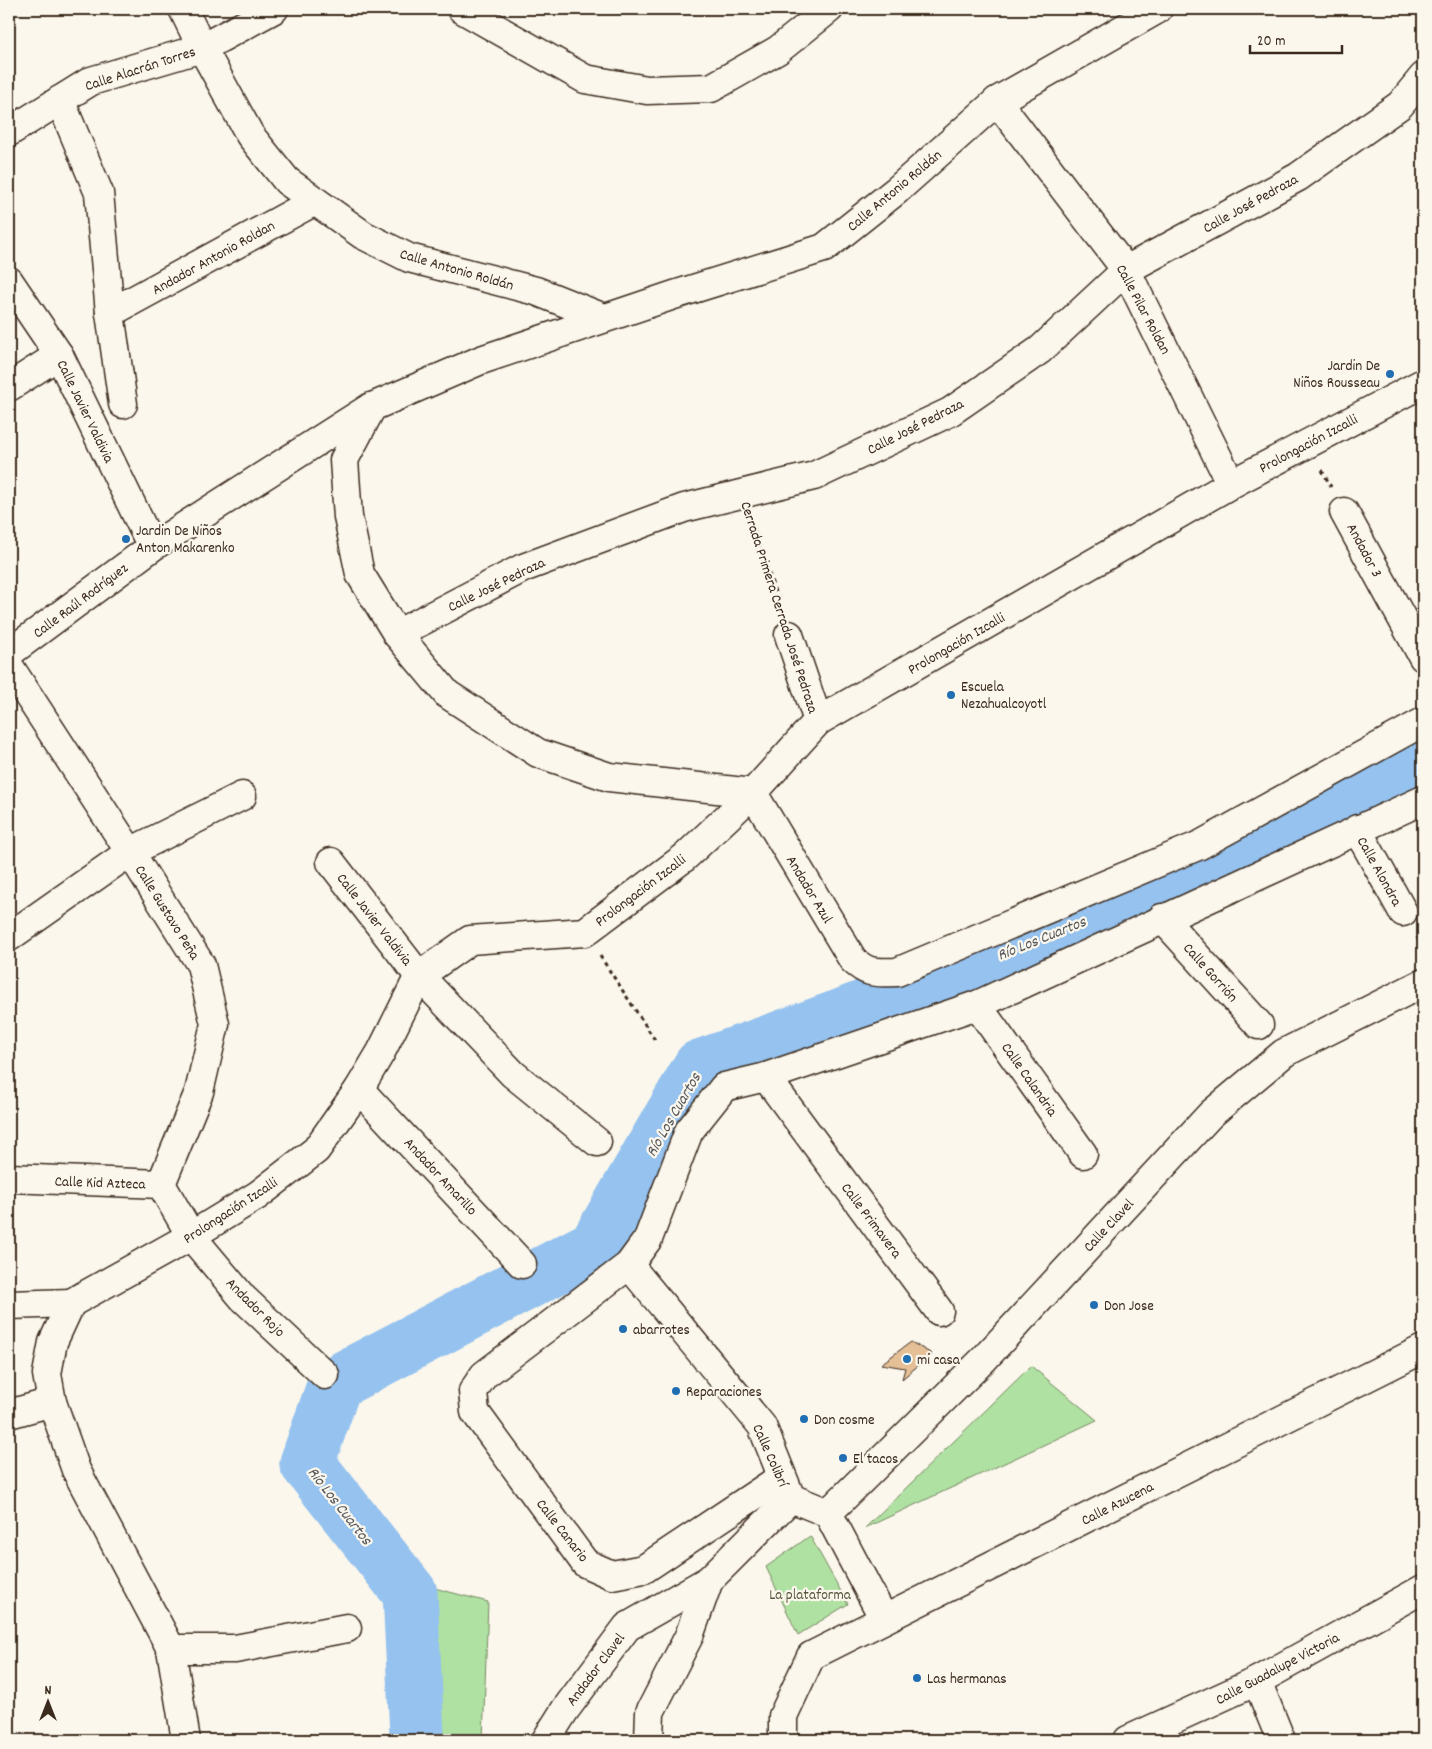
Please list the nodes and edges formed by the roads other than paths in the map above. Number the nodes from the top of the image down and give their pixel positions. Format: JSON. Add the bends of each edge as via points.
{"nodes":[{"id":1,"x":183,"y":9,"type":"edge"},
{"id":2,"x":274,"y":9,"type":"edge"},
{"id":3,"x":462,"y":9,"type":"edge"},
{"id":4,"x":829,"y":9,"type":"edge"},
{"id":5,"x":1158,"y":9,"type":"edge"},
{"id":6,"x":202,"y":48,"type":"junction"},
{"id":7,"x":1423,"y":77,"type":"edge"},
{"id":8,"x":60,"y":100,"type":"junction"},
{"id":9,"x":997,"y":101,"type":"junction"},
{"id":10,"x":9,"y":132,"type":"edge"},
{"id":11,"x":315,"y":201,"type":"junction"},
{"id":12,"x":1126,"y":270,"type":"junction"},
{"id":13,"x":9,"y":281,"type":"edge"},
{"id":14,"x":110,"y":312,"type":"junction"},
{"id":15,"x":604,"y":318,"type":"junction"},
{"id":16,"x":59,"y":356,"type":"junction"},
{"id":17,"x":1423,"y":383,"type":"edge"},
{"id":18,"x":9,"y":387,"type":"edge"},
{"id":19,"x":123,"y":404,"type":"dead end"},
{"id":20,"x":372,"y":407,"type":"junction"},
{"id":21,"x":1231,"y":484,"type":"junction"},
{"id":22,"x":1344,"y":512,"type":"road end"},
{"id":23,"x":152,"y":547,"type":"junction"},
{"id":24,"x":397,"y":634,"type":"junction"},
{"id":25,"x":789,"y":635,"type":"road end"},
{"id":26,"x":9,"y":653,"type":"edge"},
{"id":27,"x":1423,"y":657,"type":"edge"},
{"id":28,"x":9,"y":666,"type":"edge"},
{"id":29,"x":818,"y":721,"type":"junction"},
{"id":30,"x":1423,"y":722,"type":"edge"},
{"id":31,"x":753,"y":793,"type":"junction"},
{"id":32,"x":242,"y":796,"type":"dead end"},
{"id":33,"x":1423,"y":800,"type":"edge"},
{"id":34,"x":1357,"y":829,"type":"junction"},
{"id":35,"x":130,"y":852,"type":"junction"},
{"id":36,"x":331,"y":862,"type":"dead end"},
{"id":37,"x":1403,"y":912,"type":"dead end"},
{"id":38,"x":1162,"y":918,"type":"junction"},
{"id":39,"x":9,"y":937,"type":"edge"},
{"id":40,"x":419,"y":976,"type":"junction"},
{"id":41,"x":1423,"y":983,"type":"edge"},
{"id":42,"x":977,"y":1005,"type":"junction"},
{"id":43,"x":1260,"y":1025,"type":"dead end"},
{"id":44,"x":766,"y":1077,"type":"junction"},
{"id":45,"x":359,"y":1089,"type":"junction"},
{"id":46,"x":596,"y":1142,"type":"dead end"},
{"id":47,"x":1083,"y":1154,"type":"dead end"},
{"id":48,"x":9,"y":1178,"type":"edge"},
{"id":49,"x":161,"y":1184,"type":"junction"},
{"id":50,"x":191,"y":1236,"type":"junction"},
{"id":51,"x":522,"y":1264,"type":"dead end"},
{"id":52,"x":629,"y":1265,"type":"junction"},
{"id":53,"x":71,"y":1304,"type":"junction"},
{"id":54,"x":9,"y":1305,"type":"edge"},
{"id":55,"x":939,"y":1311,"type":"dead end"},
{"id":56,"x":1423,"y":1349,"type":"edge"},
{"id":57,"x":325,"y":1374,"type":"dead end"},
{"id":58,"x":52,"y":1402,"type":"junction"},
{"id":59,"x":9,"y":1414,"type":"edge"},
{"id":60,"x":786,"y":1488,"type":"junction"},
{"id":61,"x":828,"y":1513,"type":"junction"},
{"id":62,"x":709,"y":1580,"type":"junction"},
{"id":63,"x":1423,"y":1589,"type":"edge"},
{"id":64,"x":884,"y":1619,"type":"junction"},
{"id":65,"x":347,"y":1628,"type":"dead end"},
{"id":66,"x":171,"y":1649,"type":"junction"},
{"id":67,"x":1256,"y":1682,"type":"junction"},
{"id":68,"x":186,"y":1740,"type":"edge"},
{"id":69,"x":546,"y":1740,"type":"edge"},
{"id":70,"x":649,"y":1740,"type":"edge"},
{"id":71,"x":783,"y":1740,"type":"edge"},
{"id":72,"x":1128,"y":1740,"type":"edge"},
{"id":73,"x":1281,"y":1740,"type":"edge"}],
"edges":[{"from":1,"to":6,"type":"street","name":"Calle Antonio Roldán"},
{"from":2,"to":6,"type":"street","name":"Calle Alacrán Torres"},
{"from":3,"to":4,"type":"street","via":[[585,79],[647,90],[711,88],[778,50]]},
{"from":5,"to":9,"type":"street","name":"Calle Antonio Roldán"},
{"from":6,"to":8,"type":"street","name":"Calle Alacrán Torres","via":[[91,81]]},
{"from":6,"to":11,"type":"street","name":"Calle Antonio Roldán","via":[[250,135],[287,180]]},
{"from":7,"to":12,"type":"street","name":"Calle José Pedraza","via":[[1400,105],[1298,177]]},
{"from":8,"to":10,"type":"street","name":"Calle Alacrán Torres"},
{"from":8,"to":14,"type":"street","via":[[99,193]]},
{"from":9,"to":12,"type":"street","name":"Calle Pilar Roldan"},
{"from":9,"to":15,"type":"street","name":"Calle Antonio Roldán","via":[[897,190],[824,248]]},
{"from":11,"to":14,"type":"street","name":"Andador Antonio Roldan"},
{"from":11,"to":15,"type":"street","name":"Calle Antonio Roldán","via":[[363,235],[409,258],[536,291]]},
{"from":12,"to":21,"type":"street","name":"Calle Pilar Roldan"},
{"from":12,"to":24,"type":"street","name":"Calle José Pedraza","via":[[1040,350],[950,412],[814,476],[684,508],[523,568]]},
{"from":13,"to":16,"type":"street","name":"Calle Javier Valdivia"},
{"from":14,"to":19,"type":"street"},
{"from":15,"to":20,"type":"street","name":"Calle Antonio Roldán","via":[[480,360]]},
{"from":16,"to":18,"type":"street"},
{"from":16,"to":23,"type":"street","name":"Calle Javier Valdivia"},
{"from":17,"to":21,"type":"street","name":"Prolongación Izcalli"},
{"from":20,"to":23,"type":"street","name":"Calle Antonio Roldán"},
{"from":20,"to":24,"type":"street","via":[[344,460],[348,517],[360,574]]},
{"from":21,"to":29,"type":"street","name":"Prolongación Izcalli"},
{"from":22,"to":27,"type":"street","name":"Andador 3"},
{"from":23,"to":26,"type":"street","name":"Calle Raúl Rodríguez"},
{"from":24,"to":31,"type":"street","via":[[447,694],[538,754],[609,777]]},
{"from":25,"to":29,"type":"street","name":"Cerrada Primera Cerrada José Pedraza"},
{"from":28,"to":35,"type":"street","name":"Calle Gustavo Peña"},
{"from":29,"to":31,"type":"street","name":"Prolongación Izcalli"},
{"from":30,"to":31,"type":"street","name":"Andador Azul","via":[[1200,845],[897,972],[864,969],[853,960]]},
{"from":31,"to":40,"type":"street","name":"Prolongación Izcalli","via":[[685,857],[585,932],[470,940]]},
{"from":32,"to":35,"type":"street"},
{"from":33,"to":34,"type":"street"},
{"from":34,"to":37,"type":"street","name":"Calle Alondra"},
{"from":34,"to":38,"type":"street"},
{"from":35,"to":39,"type":"street"},
{"from":35,"to":49,"type":"street","name":"Calle Gustavo Peña","via":[[202,965],[215,1024],[199,1092]]},
{"from":36,"to":40,"type":"street","name":"Calle Javier Valdivia"},
{"from":38,"to":42,"type":"street"},
{"from":38,"to":43,"type":"street","name":"Calle Gorrión"},
{"from":40,"to":45,"type":"street","name":"Prolongación Izcalli"},
{"from":40,"to":46,"type":"street","name":"Calle Javier Valdivia","via":[[513,1074]]},
{"from":41,"to":61,"type":"street","name":"Calle Clavel","via":[[1284,1053],[1211,1114],[984,1359]]},
{"from":42,"to":44,"type":"street"},
{"from":42,"to":47,"type":"street","name":"Calle Calandria"},
{"from":44,"to":52,"type":"street","via":[[724,1087],[689,1130],[648,1240]]},
{"from":44,"to":55,"type":"street","name":"Calle Primavera"},
{"from":45,"to":50,"type":"street","name":"Prolongación Izcalli","via":[[316,1150],[258,1196]]},
{"from":45,"to":51,"type":"street","name":"Andador Amarillo"},
{"from":48,"to":49,"type":"street","name":"Calle Kid Azteca"},
{"from":49,"to":50,"type":"street","name":"Calle Kid Azteca"},
{"from":50,"to":53,"type":"street","name":"Prolongación Izcalli"},
{"from":50,"to":57,"type":"street","name":"Andador Rojo","via":[[243,1298]]},
{"from":52,"to":60,"type":"street","name":"Calle Colibrí","via":[[762,1426]]},
{"from":52,"to":60,"type":"street","name":"Calle Canario","via":[[484,1375],[473,1391],[475,1412],[585,1563],[612,1575],[644,1570]]},
{"from":53,"to":54,"type":"street"},
{"from":53,"to":58,"type":"street","via":[[53,1342],[47,1374]]},
{"from":56,"to":64,"type":"street","name":"Calle Azucena"},
{"from":58,"to":59,"type":"street"},
{"from":58,"to":66,"type":"street","via":[[76,1470]]},
{"from":60,"to":61,"type":"street","name":"Calle Colibrí"},
{"from":60,"to":62,"type":"street","name":"Andador Clavel"},
{"from":61,"to":64,"type":"street"},
{"from":62,"to":69,"type":"street","name":"Andador Clavel","via":[[627,1627]]},
{"from":62,"to":70,"type":"street","name":"Andador Clavel","via":[[689,1636],[650,1712]]},
{"from":63,"to":67,"type":"street","name":"Calle Guadalupe Victoria"},
{"from":64,"to":71,"type":"street","name":"Calle Azucena","via":[[810,1656],[783,1716]]},
{"from":65,"to":66,"type":"street","via":[[235,1649]]},
{"from":66,"to":68,"type":"street"},
{"from":67,"to":72,"type":"street","name":"Calle Guadalupe Victoria"},
{"from":67,"to":73,"type":"street"}]}
